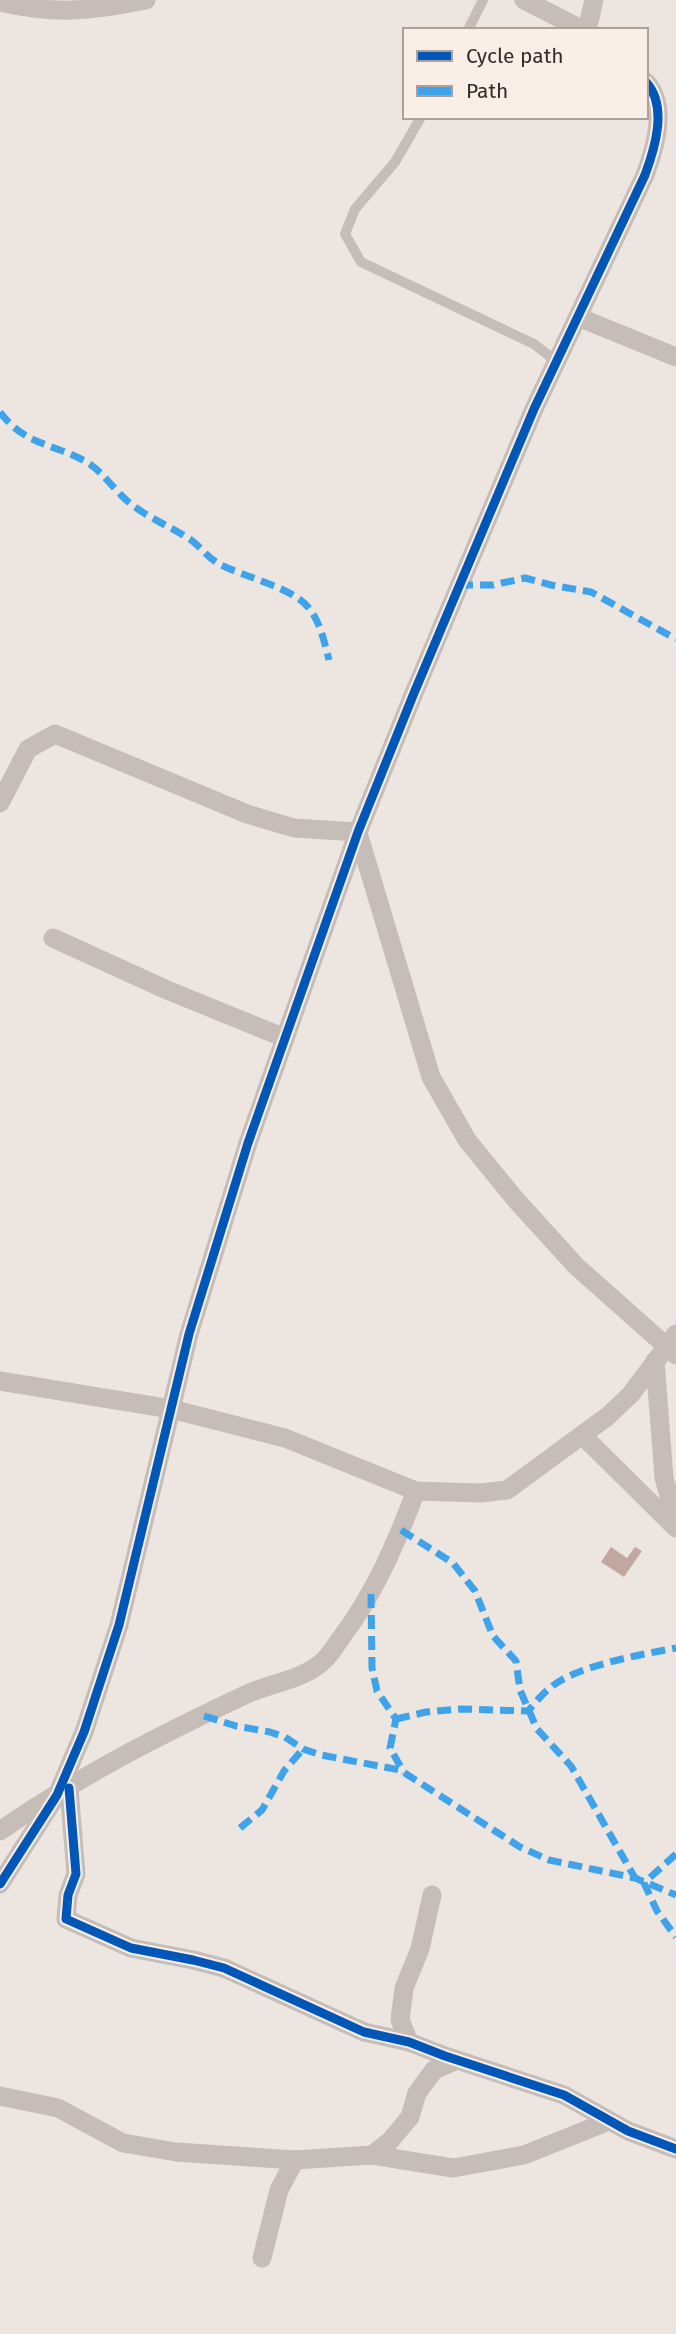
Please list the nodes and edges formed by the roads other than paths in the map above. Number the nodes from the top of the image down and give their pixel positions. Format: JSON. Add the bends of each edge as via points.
{"nodes":[{"id":1,"x":146,"y":0,"type":"edge"},
{"id":2,"x":483,"y":0,"type":"edge"},
{"id":3,"x":524,"y":0,"type":"edge"},
{"id":4,"x":594,"y":0,"type":"edge"},
{"id":5,"x":0,"y":2,"type":"edge"},
{"id":6,"x":469,"y":28,"type":"edge"},
{"id":7,"x":581,"y":28,"type":"edge"},
{"id":8,"x":586,"y":28,"type":"edge"},
{"id":9,"x":648,"y":84,"type":"edge"},
{"id":10,"x":420,"y":119,"type":"edge"},
{"id":11,"x":578,"y":317,"type":"junction"},
{"id":12,"x":676,"y":357,"type":"edge"},
{"id":13,"x":556,"y":362,"type":"junction"},
{"id":14,"x":0,"y":803,"type":"edge"},
{"id":15,"x":358,"y":832,"type":"junction"},
{"id":16,"x":53,"y":938,"type":"dead end"},
{"id":17,"x":285,"y":1038,"type":"junction"},
{"id":18,"x":669,"y":1349,"type":"edge"},
{"id":19,"x":0,"y":1381,"type":"edge"},
{"id":20,"x":171,"y":1409,"type":"junction"},
{"id":21,"x":583,"y":1436,"type":"junction"},
{"id":22,"x":416,"y":1491,"type":"junction"},
{"id":23,"x":676,"y":1520,"type":"edge"},
{"id":24,"x":676,"y":1528,"type":"edge"},
{"id":25,"x":63,"y":1792,"type":"junction"},
{"id":26,"x":0,"y":1831,"type":"edge"},
{"id":27,"x":0,"y":1884,"type":"edge"},
{"id":28,"x":432,"y":1895,"type":"dead end"},
{"id":29,"x":410,"y":2042,"type":"junction"},
{"id":30,"x":457,"y":2060,"type":"junction"},
{"id":31,"x":0,"y":2096,"type":"edge"},
{"id":32,"x":609,"y":2121,"type":"junction"},
{"id":33,"x":676,"y":2149,"type":"edge"},
{"id":34,"x":372,"y":2155,"type":"junction"},
{"id":35,"x":295,"y":2160,"type":"junction"},
{"id":36,"x":262,"y":2258,"type":"dead end"}],
"edges":[{"from":1,"to":5,"type":"street","via":[[96,10],[35,10]]},
{"from":2,"to":6,"type":"lane"},
{"from":3,"to":7,"type":"street"},
{"from":4,"to":8,"type":"street"},
{"from":9,"to":11,"type":"street","via":[[658,119],[652,155]]},
{"from":10,"to":13,"type":"lane","via":[[395,162],[355,209],[345,234],[360,262],[534,344]]},
{"from":11,"to":12,"type":"street"},
{"from":11,"to":13,"type":"street"},
{"from":13,"to":15,"type":"street"},
{"from":14,"to":15,"type":"street","via":[[28,749],[55,734],[247,814],[293,828]]},
{"from":15,"to":17,"type":"street"},
{"from":15,"to":18,"type":"street","via":[[431,1077],[449,1111],[516,1200],[576,1266]]},
{"from":16,"to":17,"type":"street"},
{"from":17,"to":20,"type":"street","via":[[188,1334]]},
{"from":18,"to":21,"type":"street","via":[[631,1394]]},
{"from":18,"to":23,"type":"street","via":[[664,1478]]},
{"from":19,"to":20,"type":"street"},
{"from":20,"to":22,"type":"street","via":[[285,1438]]},
{"from":20,"to":25,"type":"street","via":[[119,1625]]},
{"from":21,"to":22,"type":"street","via":[[508,1490]]},
{"from":21,"to":24,"type":"street"},
{"from":22,"to":25,"type":"street","via":[[371,1594],[322,1663],[158,1737]]},
{"from":25,"to":26,"type":"street"},
{"from":25,"to":27,"type":"street"},
{"from":25,"to":29,"type":"street","via":[[76,1874],[66,1919],[131,1948],[224,1968],[364,2032]]},
{"from":28,"to":29,"type":"street","via":[[420,1949],[404,1988],[400,2021]]},
{"from":29,"to":30,"type":"street"},
{"from":30,"to":32,"type":"street","via":[[564,2095]]},
{"from":30,"to":34,"type":"street","via":[[434,2070],[417,2093],[410,2117]]},
{"from":31,"to":35,"type":"street","via":[[58,2108],[122,2143],[176,2152]]},
{"from":32,"to":33,"type":"street"},
{"from":32,"to":34,"type":"street","via":[[524,2155],[453,2168]]},
{"from":34,"to":35,"type":"street"},
{"from":35,"to":36,"type":"street","via":[[279,2190]]}]}
